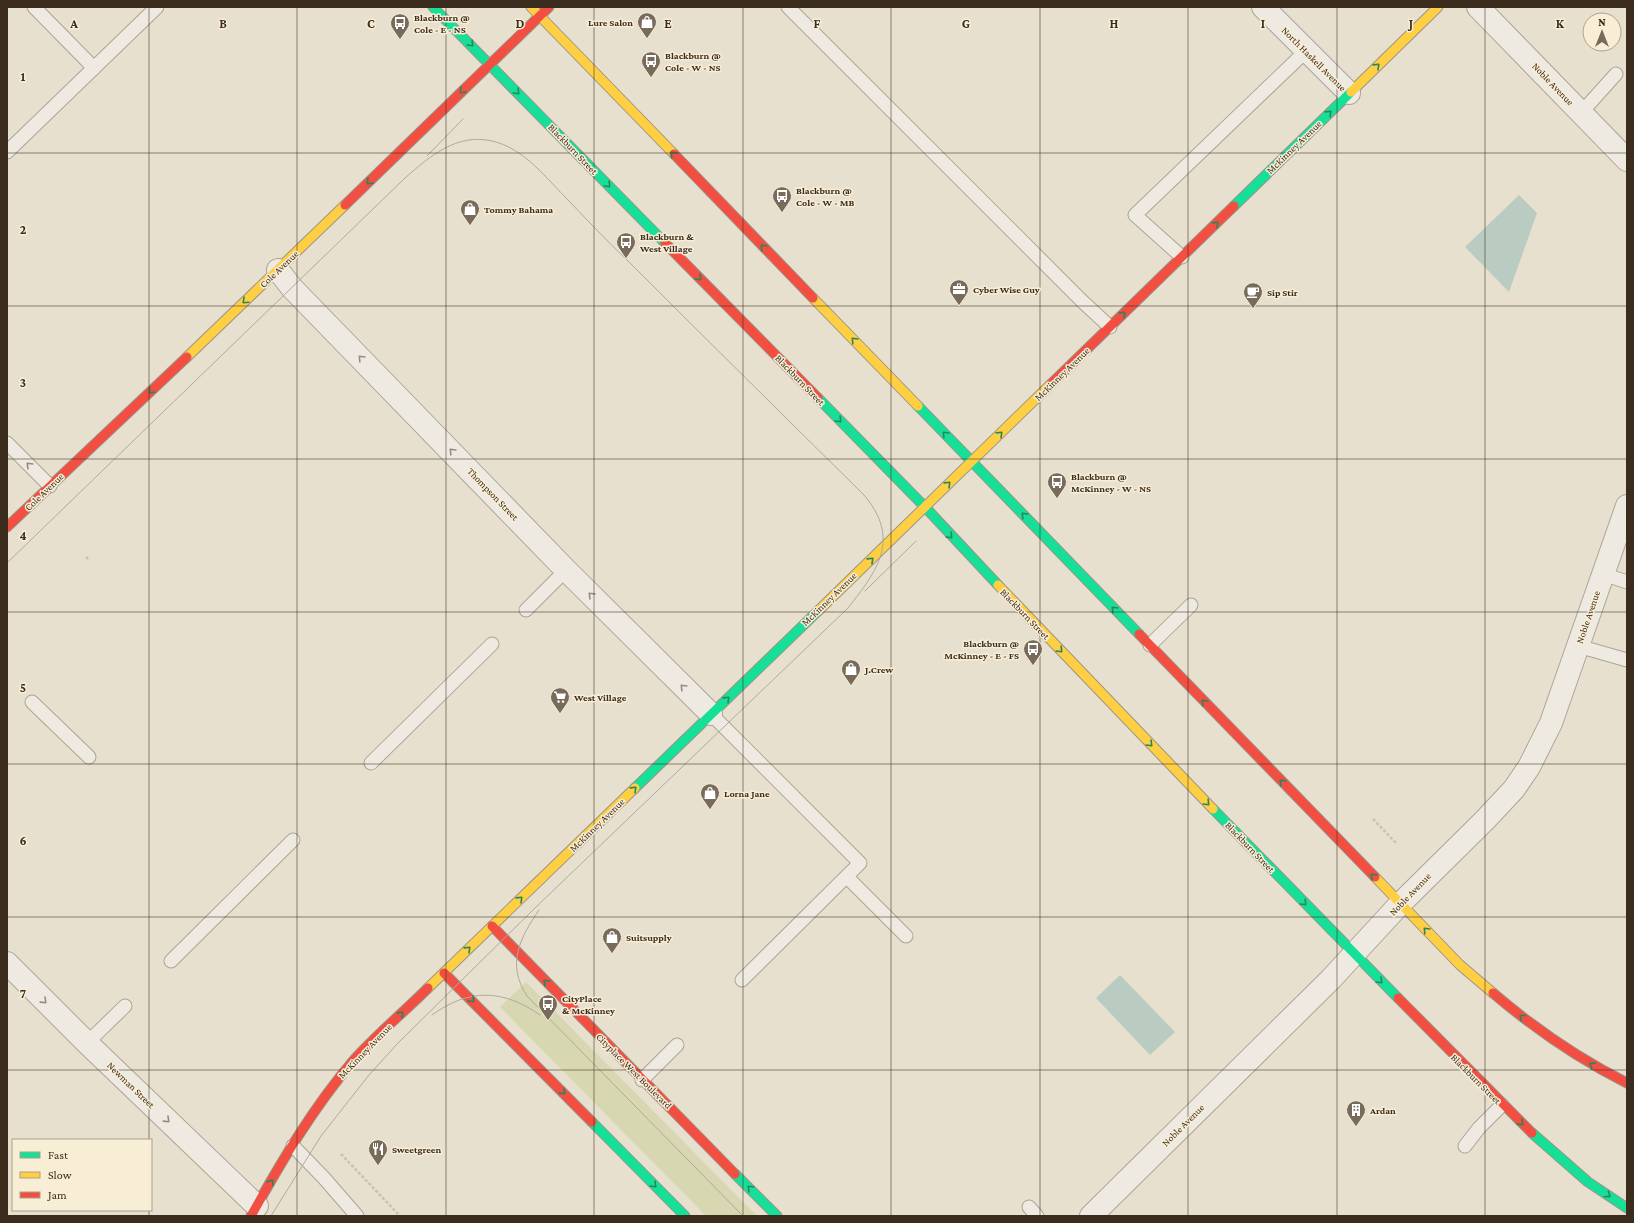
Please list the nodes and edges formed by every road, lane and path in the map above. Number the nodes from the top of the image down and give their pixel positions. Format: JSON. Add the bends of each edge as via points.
{"nodes":[{"id":1,"x":34,"y":7,"type":"edge"},
{"id":2,"x":156,"y":7,"type":"edge"},
{"id":3,"x":433,"y":7,"type":"edge"},
{"id":4,"x":530,"y":7,"type":"edge"},
{"id":5,"x":549,"y":7,"type":"edge"},
{"id":6,"x":788,"y":7,"type":"edge"},
{"id":7,"x":1263,"y":7,"type":"edge"},
{"id":8,"x":1438,"y":7,"type":"edge"},
{"id":9,"x":1478,"y":7,"type":"edge"},
{"id":10,"x":540,"y":16,"type":"junction"},
{"id":11,"x":1306,"y":51,"type":"junction"},
{"id":12,"x":490,"y":64,"type":"junction"},
{"id":13,"x":94,"y":68,"type":"junction"},
{"id":14,"x":1616,"y":74,"type":"dead end"},
{"id":15,"x":1349,"y":93,"type":"junction"},
{"id":16,"x":1581,"y":113,"type":"junction"},
{"id":17,"x":7,"y":152,"type":"edge"},
{"id":18,"x":1627,"y":160,"type":"edge"},
{"id":19,"x":1182,"y":257,"type":"junction"},
{"id":20,"x":278,"y":270,"type":"junction"},
{"id":21,"x":1110,"y":327,"type":"junction"},
{"id":22,"x":7,"y":443,"type":"edge"},
{"id":23,"x":972,"y":462,"type":"junction"},
{"id":24,"x":50,"y":486,"type":"junction"},
{"id":25,"x":1627,"y":506,"type":"edge"},
{"id":26,"x":924,"y":507,"type":"junction"},
{"id":27,"x":9,"y":522,"type":"edge"},
{"id":28,"x":86,"y":557,"type":"dead end"},
{"id":29,"x":89,"y":560,"type":"dead end"},
{"id":30,"x":566,"y":570,"type":"junction"},
{"id":31,"x":1603,"y":574,"type":"junction"},
{"id":32,"x":1627,"y":582,"type":"edge"},
{"id":33,"x":1191,"y":606,"type":"dead end"},
{"id":34,"x":526,"y":610,"type":"dead end"},
{"id":35,"x":492,"y":644,"type":"dead end"},
{"id":36,"x":1150,"y":645,"type":"junction"},
{"id":37,"x":1578,"y":646,"type":"junction"},
{"id":38,"x":1627,"y":660,"type":"edge"},
{"id":39,"x":32,"y":702,"type":"dead end"},
{"id":40,"x":711,"y":714,"type":"junction"},
{"id":41,"x":89,"y":757,"type":"dead end"},
{"id":42,"x":371,"y":763,"type":"dead end"},
{"id":43,"x":1373,"y":819,"type":"dead end"},
{"id":44,"x":293,"y":840,"type":"dead end"},
{"id":45,"x":1396,"y":844,"type":"dead end"},
{"id":46,"x":846,"y":877,"type":"junction"},
{"id":47,"x":1400,"y":904,"type":"junction"},
{"id":48,"x":492,"y":926,"type":"junction"},
{"id":49,"x":906,"y":936,"type":"dead end"},
{"id":50,"x":1353,"y":954,"type":"junction"},
{"id":51,"x":171,"y":961,"type":"dead end"},
{"id":52,"x":7,"y":963,"type":"edge"},
{"id":53,"x":444,"y":973,"type":"junction"},
{"id":54,"x":742,"y":980,"type":"dead end"},
{"id":55,"x":125,"y":1006,"type":"dead end"},
{"id":56,"x":87,"y":1043,"type":"junction"},
{"id":57,"x":677,"y":1046,"type":"dead end"},
{"id":58,"x":642,"y":1080,"type":"junction"},
{"id":59,"x":1627,"y":1083,"type":"edge"},
{"id":60,"x":1502,"y":1105,"type":"junction"},
{"id":61,"x":292,"y":1146,"type":"junction"},
{"id":62,"x":1465,"y":1146,"type":"dead end"},
{"id":63,"x":341,"y":1154,"type":"dead end"},
{"id":64,"x":1627,"y":1208,"type":"edge"},
{"id":65,"x":254,"y":1211,"type":"edge"},
{"id":66,"x":357,"y":1216,"type":"edge"},
{"id":67,"x":400,"y":1216,"type":"edge"},
{"id":68,"x":685,"y":1216,"type":"edge"},
{"id":69,"x":777,"y":1216,"type":"edge"},
{"id":70,"x":1091,"y":1216,"type":"edge"}],
"edges":[{"from":1,"to":13,"type":"lane"},
{"from":2,"to":13,"type":"lane"},
{"from":3,"to":12,"type":"street","name":"Blackburn Street","one_way":true},
{"from":4,"to":10,"type":"street"},
{"from":5,"to":10,"type":"street","name":"Cole Avenue"},
{"from":6,"to":21,"type":"lane"},
{"from":7,"to":11,"type":"street","name":"North Haskell Avenue"},
{"from":15,"to":8,"type":"street","name":"McKinney Avenue","one_way":true},
{"from":9,"to":16,"type":"street","name":"Noble Avenue"},
{"from":10,"to":12,"type":"street","name":"Cole Avenue"},
{"from":23,"to":10,"type":"street","one_way":true},
{"from":11,"to":15,"type":"street","name":"North Haskell Avenue"},
{"from":11,"to":19,"type":"lane","via":[[1135,215]]},
{"from":12,"to":20,"type":"street","name":"Cole Avenue","one_way":true},
{"from":12,"to":26,"type":"street","name":"Blackburn Street","one_way":true},
{"from":13,"to":17,"type":"lane"},
{"from":14,"to":16,"type":"lane"},
{"from":19,"to":15,"type":"street","name":"McKinney Avenue","one_way":true},
{"from":16,"to":18,"type":"street","name":"Noble Avenue"},
{"from":21,"to":19,"type":"street","name":"McKinney Avenue","one_way":true},
{"from":20,"to":24,"type":"street","name":"Cole Avenue","one_way":true},
{"from":30,"to":20,"type":"street","name":"Thompson Street","one_way":true,"via":[[292,288]]},
{"from":23,"to":21,"type":"street","name":"McKinney Avenue","one_way":true},
{"from":24,"to":22,"type":"lane","one_way":true},
{"from":26,"to":23,"type":"street","name":"McKinney Avenue","one_way":true},
{"from":36,"to":23,"type":"street","one_way":true},
{"from":24,"to":27,"type":"street","name":"Cole Avenue"},
{"from":25,"to":31,"type":"street","name":"Noble Avenue"},
{"from":40,"to":26,"type":"street","name":"McKinney Avenue","one_way":true},
{"from":26,"to":50,"type":"street","name":"Blackburn Street","one_way":true},
{"from":28,"to":29,"type":"path"},
{"from":30,"to":34,"type":"lane"},
{"from":40,"to":30,"type":"street","name":"Thompson Street","one_way":true},
{"from":31,"to":32,"type":"lane"},
{"from":31,"to":37,"type":"street","name":"Noble Avenue"},
{"from":33,"to":36,"type":"lane"},
{"from":35,"to":42,"type":"lane"},
{"from":47,"to":36,"type":"street","one_way":true},
{"from":37,"to":38,"type":"lane"},
{"from":37,"to":47,"type":"street","name":"Noble Avenue","via":[[1551,723],[1529,767],[1514,789]]},
{"from":39,"to":41,"type":"lane"},
{"from":40,"to":46,"type":"lane","via":[[860,863]]},
{"from":48,"to":40,"type":"street","name":"McKinney Avenue","one_way":true},
{"from":43,"to":45,"type":"path"},
{"from":44,"to":51,"type":"lane"},
{"from":46,"to":49,"type":"lane"},
{"from":46,"to":54,"type":"lane"},
{"from":47,"to":50,"type":"street","name":"Noble Avenue"},
{"from":59,"to":47,"type":"street","one_way":true,"via":[[1600,1070],[1554,1040],[1494,996]]},
{"from":53,"to":48,"type":"street","name":"McKinney Avenue","one_way":true},
{"from":58,"to":48,"type":"street","name":"Cityplace West Boulevard","one_way":true},
{"from":50,"to":60,"type":"street","name":"Blackburn Street","one_way":true},
{"from":50,"to":70,"type":"street","name":"Noble Avenue","via":[[1331,979]]},
{"from":52,"to":56,"type":"street","name":"Newman Street","one_way":true},
{"from":61,"to":53,"type":"street","name":"McKinney Avenue","one_way":true,"via":[[315,1110],[355,1059]]},
{"from":53,"to":68,"type":"street","one_way":true},
{"from":55,"to":56,"type":"lane"},
{"from":56,"to":65,"type":"street","name":"Newman Street","one_way":true},
{"from":57,"to":58,"type":"lane"},
{"from":69,"to":58,"type":"street","name":"Cityplace West Boulevard","one_way":true},
{"from":60,"to":62,"type":"lane","via":[[1478,1128]]},
{"from":60,"to":64,"type":"street","name":"Blackburn Street","one_way":true,"via":[[1547,1148],[1588,1182]]},
{"from":65,"to":61,"type":"street","name":"McKinney Avenue","one_way":true},
{"from":61,"to":66,"type":"lane"},
{"from":63,"to":67,"type":"path"}]}
